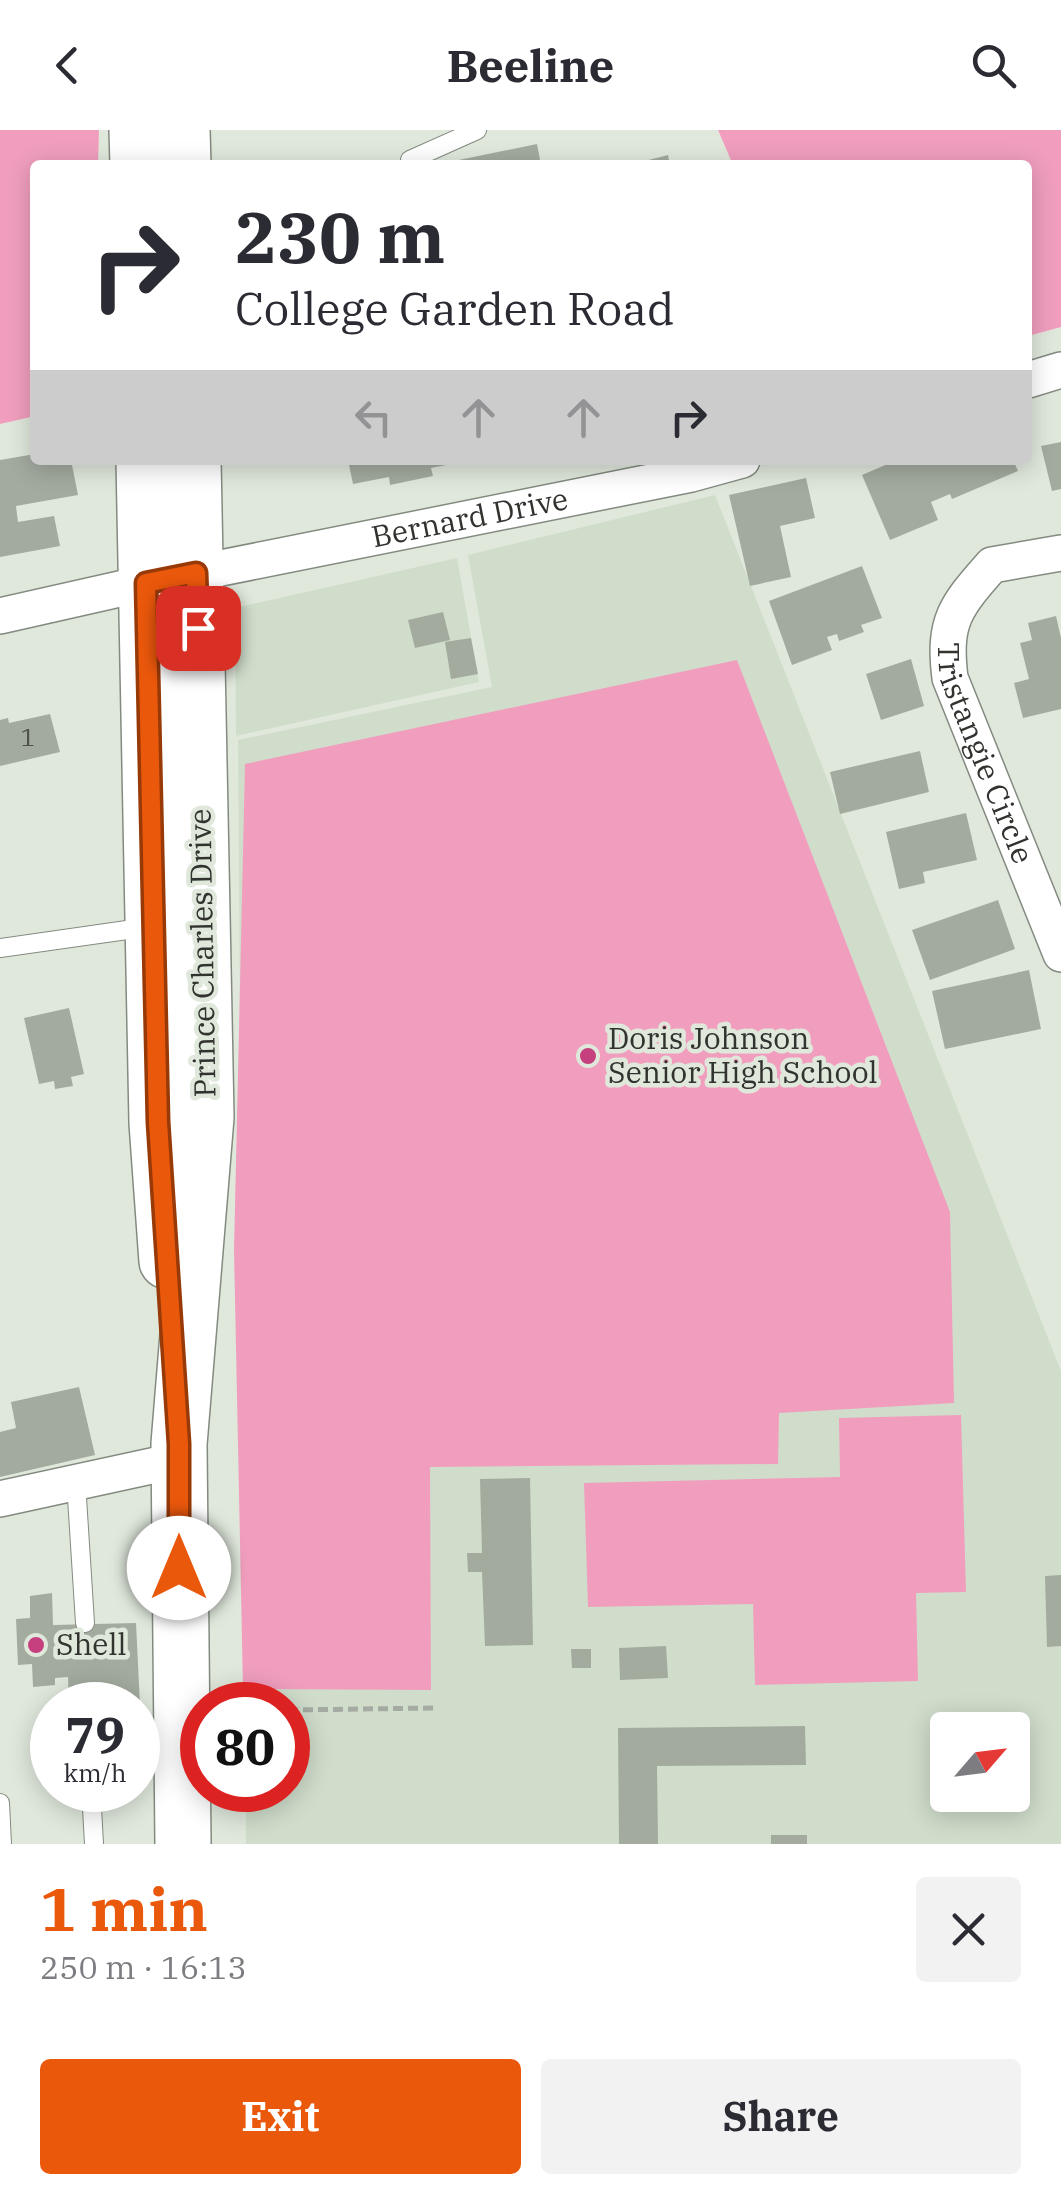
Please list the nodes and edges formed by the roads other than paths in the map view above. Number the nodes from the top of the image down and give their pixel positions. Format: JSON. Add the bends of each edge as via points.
{"nodes":[{"id":1,"x":137,"y":130,"type":"edge"},
{"id":2,"x":182,"y":130,"type":"edge"},
{"id":3,"x":477,"y":130,"type":"edge"},
{"id":4,"x":138,"y":160,"type":"edge"},
{"id":5,"x":183,"y":160,"type":"edge"},
{"id":6,"x":410,"y":160,"type":"dead end"},
{"id":7,"x":1061,"y":370,"type":"edge"},
{"id":8,"x":1032,"y":379,"type":"edge"},
{"id":9,"x":145,"y":465,"type":"edge"},
{"id":10,"x":191,"y":465,"type":"edge"},
{"id":11,"x":723,"y":465,"type":"edge"},
{"id":12,"x":1061,"y":553,"type":"edge"},
{"id":13,"x":171,"y":578,"type":"junction"},
{"id":14,"x":0,"y":616,"type":"edge"},
{"id":15,"x":178,"y":923,"type":"junction"},
{"id":16,"x":0,"y":948,"type":"edge"},
{"id":17,"x":1061,"y":954,"type":"edge"},
{"id":18,"x":179,"y":1452,"type":"junction"},
{"id":19,"x":76,"y":1482,"type":"junction"},
{"id":20,"x":0,"y":1499,"type":"edge"},
{"id":21,"x":84,"y":1623,"type":"dead end"},
{"id":22,"x":0,"y":1803,"type":"edge"},
{"id":23,"x":92,"y":1812,"type":"edge"},
{"id":24,"x":2,"y":1844,"type":"edge"},
{"id":25,"x":94,"y":1844,"type":"edge"},
{"id":26,"x":183,"y":1844,"type":"edge"}],
"edges":[{"from":1,"to":4,"type":"highway"},
{"from":2,"to":5,"type":"highway"},
{"from":3,"to":6,"type":"lane"},
{"from":7,"to":8,"type":"street"},
{"from":9,"to":13,"type":"highway","name":"Prince Charles Drive"},
{"from":10,"to":13,"type":"highway","name":"Prince Charles Drive"},
{"from":11,"to":13,"type":"street","name":"Bernard Drive"},
{"from":12,"to":17,"type":"street","name":"Tristangie Circle","via":[[992,565],[954,613],[946,643],[950,678]]},
{"from":13,"to":14,"type":"street","name":"Bernard Drive"},
{"from":13,"to":15,"type":"highway","name":"Prince Charles Drive"},
{"from":15,"to":16,"type":"lane"},
{"from":15,"to":18,"type":"highway","name":"Prince Charles Drive","via":[[158,1122]]},
{"from":18,"to":19,"type":"street"},
{"from":18,"to":26,"type":"highway","name":"Prince Charles Drive"},
{"from":19,"to":20,"type":"street"},
{"from":19,"to":21,"type":"lane"},
{"from":22,"to":24,"type":"lane"},
{"from":23,"to":25,"type":"lane"}]}
